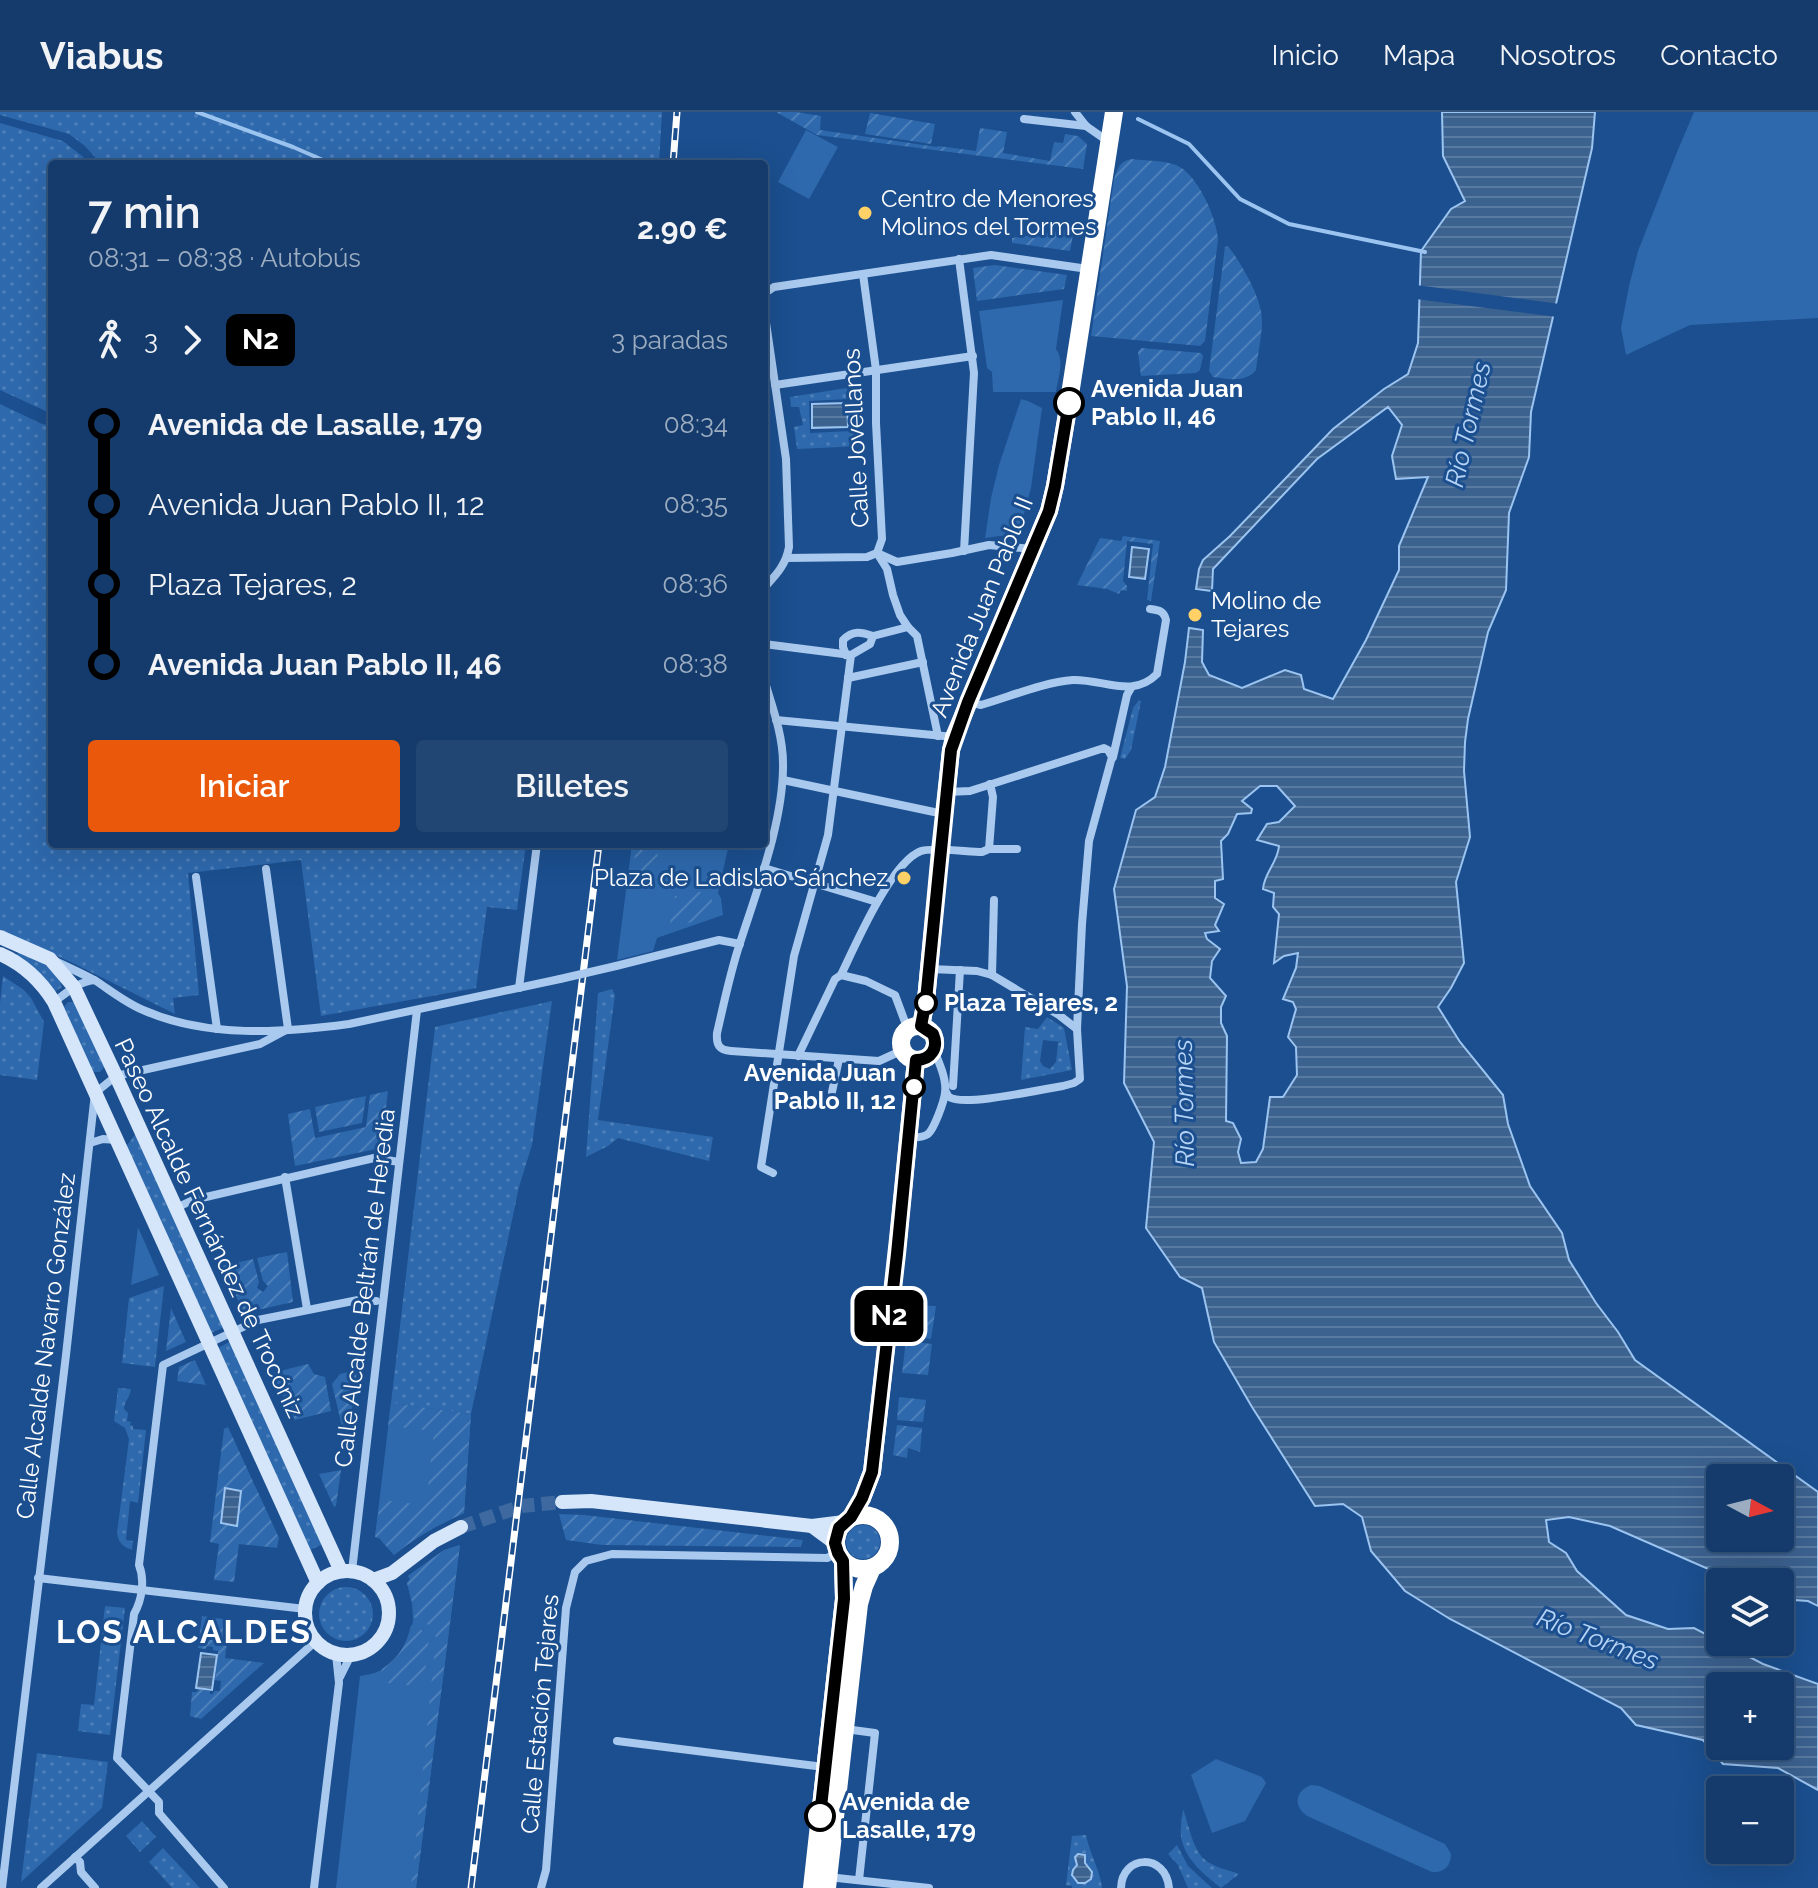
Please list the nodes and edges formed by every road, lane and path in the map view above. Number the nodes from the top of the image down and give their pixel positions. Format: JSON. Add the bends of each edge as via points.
{"nodes":[{"id":1,"x":1075,"y":112,"type":"edge"},
{"id":2,"x":1114,"y":112,"type":"edge"},
{"id":3,"x":1024,"y":119,"type":"dead end"},
{"id":4,"x":1086,"y":126,"type":"junction"},
{"id":5,"x":1109,"y":142,"type":"junction"},
{"id":6,"x":959,"y":259,"type":"junction"},
{"id":7,"x":1089,"y":269,"type":"junction"},
{"id":8,"x":863,"y":274,"type":"junction"},
{"id":9,"x":768,"y":292,"type":"edge"},
{"id":10,"x":768,"y":337,"type":"edge"},
{"id":11,"x":973,"y":356,"type":"junction"},
{"id":12,"x":876,"y":370,"type":"junction"},
{"id":13,"x":775,"y":385,"type":"junction"},
{"id":14,"x":1034,"y":549,"type":"junction"},
{"id":15,"x":964,"y":551,"type":"junction"},
{"id":16,"x":877,"y":553,"type":"junction"},
{"id":17,"x":787,"y":558,"type":"junction"},
{"id":18,"x":768,"y":584,"type":"edge"},
{"id":19,"x":1150,"y":609,"type":"dead end"},
{"id":20,"x":908,"y":627,"type":"junction"},
{"id":21,"x":873,"y":636,"type":"junction"},
{"id":22,"x":768,"y":645,"type":"edge"},
{"id":23,"x":848,"y":655,"type":"junction"},
{"id":24,"x":923,"y":662,"type":"junction"},
{"id":25,"x":848,"y":678,"type":"junction"},
{"id":26,"x":1131,"y":688,"type":"junction"},
{"id":27,"x":768,"y":693,"type":"edge"},
{"id":28,"x":968,"y":702,"type":"junction"},
{"id":29,"x":776,"y":720,"type":"junction"},
{"id":30,"x":841,"y":725,"type":"junction"},
{"id":31,"x":946,"y":737,"type":"junction"},
{"id":32,"x":1110,"y":754,"type":"junction"},
{"id":33,"x":783,"y":780,"type":"junction"},
{"id":34,"x":990,"y":784,"type":"junction"},
{"id":35,"x":833,"y":791,"type":"junction"},
{"id":36,"x":947,"y":792,"type":"junction"},
{"id":37,"x":934,"y":812,"type":"dead end"},
{"id":38,"x":536,"y":848,"type":"edge"},
{"id":39,"x":989,"y":849,"type":"junction"},
{"id":40,"x":1017,"y":849,"type":"dead end"},
{"id":41,"x":940,"y":851,"type":"junction"},
{"id":42,"x":764,"y":868,"type":"junction"},
{"id":43,"x":266,"y":869,"type":"dead end"},
{"id":44,"x":196,"y":877,"type":"dead end"},
{"id":45,"x":814,"y":883,"type":"junction"},
{"id":46,"x":994,"y":900,"type":"dead end"},
{"id":47,"x":877,"y":902,"type":"junction"},
{"id":48,"x":0,"y":937,"type":"edge"},
{"id":49,"x":740,"y":944,"type":"junction"},
{"id":50,"x":0,"y":954,"type":"edge"},
{"id":51,"x":50,"y":959,"type":"junction"},
{"id":52,"x":928,"y":969,"type":"junction"},
{"id":53,"x":960,"y":970,"type":"junction"},
{"id":54,"x":841,"y":975,"type":"junction"},
{"id":55,"x":992,"y":975,"type":"junction"},
{"id":56,"x":94,"y":980,"type":"junction"},
{"id":57,"x":74,"y":987,"type":"junction"},
{"id":58,"x":519,"y":988,"type":"junction"},
{"id":59,"x":54,"y":1002,"type":"junction"},
{"id":60,"x":417,"y":1010,"type":"junction"},
{"id":61,"x":910,"y":1022,"type":"junction"},
{"id":62,"x":217,"y":1029,"type":"junction"},
{"id":63,"x":288,"y":1029,"type":"junction"},
{"id":64,"x":1077,"y":1029,"type":"junction"},
{"id":65,"x":934,"y":1050,"type":"junction"},
{"id":66,"x":779,"y":1054,"type":"junction"},
{"id":67,"x":909,"y":1055,"type":"junction"},
{"id":68,"x":798,"y":1056,"type":"junction"},
{"id":69,"x":839,"y":1059,"type":"junction"},
{"id":70,"x":116,"y":1076,"type":"junction"},
{"id":71,"x":949,"y":1089,"type":"junction"},
{"id":72,"x":832,"y":1092,"type":"dead end"},
{"id":73,"x":95,"y":1093,"type":"junction"},
{"id":74,"x":909,"y":1137,"type":"junction"},
{"id":75,"x":116,"y":1140,"type":"junction"},
{"id":76,"x":90,"y":1143,"type":"junction"},
{"id":77,"x":399,"y":1162,"type":"junction"},
{"id":78,"x":773,"y":1173,"type":"dead end"},
{"id":79,"x":285,"y":1177,"type":"junction"},
{"id":80,"x":176,"y":1208,"type":"junction"},
{"id":81,"x":376,"y":1301,"type":"dead end"},
{"id":82,"x":307,"y":1309,"type":"junction"},
{"id":83,"x":232,"y":1331,"type":"junction"},
{"id":84,"x":209,"y":1343,"type":"junction"},
{"id":85,"x":872,"y":1472,"type":"junction"},
{"id":86,"x":562,"y":1502,"type":"tunnel mouth"},
{"id":87,"x":848,"y":1520,"type":"junction"},
{"id":88,"x":812,"y":1526,"type":"junction"},
{"id":89,"x":885,"y":1526,"type":"junction"},
{"id":90,"x":461,"y":1527,"type":"tunnel mouth"},
{"id":91,"x":839,"y":1552,"type":"junction"},
{"id":92,"x":872,"y":1568,"type":"junction"},
{"id":93,"x":347,"y":1571,"type":"junction"},
{"id":94,"x":38,"y":1578,"type":"junction"},
{"id":95,"x":318,"y":1583,"type":"junction"},
{"id":96,"x":378,"y":1585,"type":"junction"},
{"id":97,"x":141,"y":1590,"type":"junction"},
{"id":98,"x":305,"y":1609,"type":"junction"},
{"id":99,"x":316,"y":1641,"type":"junction"},
{"id":100,"x":343,"y":1654,"type":"junction"},
{"id":101,"x":340,"y":1678,"type":"junction"},
{"id":102,"x":845,"y":1729,"type":"junction"},
{"id":103,"x":617,"y":1741,"type":"dead end"},
{"id":104,"x":825,"y":1768,"type":"junction"},
{"id":105,"x":149,"y":1791,"type":"junction"},
{"id":106,"x":75,"y":1857,"type":"junction"},
{"id":107,"x":859,"y":1880,"type":"junction"},
{"id":108,"x":827,"y":1882,"type":"edge"},
{"id":109,"x":1121,"y":1886,"type":"edge"},
{"id":110,"x":2,"y":1888,"type":"edge"},
{"id":111,"x":41,"y":1888,"type":"edge"},
{"id":112,"x":95,"y":1888,"type":"edge"},
{"id":113,"x":224,"y":1888,"type":"edge"},
{"id":114,"x":314,"y":1888,"type":"edge"},
{"id":115,"x":541,"y":1888,"type":"edge"},
{"id":116,"x":812,"y":1888,"type":"edge"},
{"id":117,"x":929,"y":1888,"type":"edge"},
{"id":118,"x":1169,"y":1888,"type":"edge"}],
"edges":[{"from":1,"to":4,"type":"street"},
{"from":2,"to":5,"type":"highway","name":"Avenida Juan Pablo II"},
{"from":3,"to":4,"type":"street"},
{"from":4,"to":5,"type":"street"},
{"from":5,"to":7,"type":"highway","name":"Avenida Juan Pablo II"},
{"from":6,"to":7,"type":"street","via":[[1007,255]]},
{"from":6,"to":8,"type":"street"},
{"from":6,"to":11,"type":"street"},
{"from":7,"to":14,"type":"highway","name":"Avenida Juan Pablo II","via":[[1055,486]]},
{"from":8,"to":9,"type":"street","via":[[774,287]]},
{"from":8,"to":12,"type":"street","name":"Calle Jovellanos"},
{"from":10,"to":13,"type":"street"},
{"from":11,"to":12,"type":"street"},
{"from":11,"to":15,"type":"street"},
{"from":12,"to":13,"type":"street"},
{"from":12,"to":16,"type":"street","name":"Calle Jovellanos","via":[[882,539]]},
{"from":13,"to":17,"type":"street","via":[[786,459]]},
{"from":14,"to":15,"type":"street","via":[[989,545]]},
{"from":14,"to":28,"type":"highway","name":"Avenida Juan Pablo II"},
{"from":15,"to":16,"type":"street","via":[[897,562]]},
{"from":16,"to":17,"type":"street"},
{"from":16,"to":20,"type":"street","name":"Calle Jovellanos"},
{"from":17,"to":18,"type":"street"},
{"from":19,"to":26,"type":"street","via":[[1160,610],[1166,620],[1160,666],[1150,682]]},
{"from":20,"to":21,"type":"street"},
{"from":20,"to":24,"type":"street","name":"Calle Jovellanos","via":[[917,636]]},
{"from":21,"to":23,"type":"street","via":[[870,644]]},
{"from":21,"to":23,"type":"street","via":[[848,635],[843,640]]},
{"from":22,"to":23,"type":"street"},
{"from":23,"to":25,"type":"street"},
{"from":24,"to":25,"type":"street"},
{"from":24,"to":31,"type":"street","name":"Calle Jovellanos"},
{"from":25,"to":30,"type":"street"},
{"from":26,"to":28,"type":"street","via":[[1070,680],[981,705]]},
{"from":26,"to":32,"type":"street"},
{"from":27,"to":29,"type":"street"},
{"from":28,"to":31,"type":"highway","name":"Avenida Juan Pablo II"},
{"from":29,"to":30,"type":"street"},
{"from":29,"to":33,"type":"street"},
{"from":30,"to":31,"type":"street"},
{"from":30,"to":35,"type":"street"},
{"from":31,"to":36,"type":"highway","name":"Avenida Juan Pablo II","via":[[951,750]]},
{"from":32,"to":34,"type":"street","via":[[1104,748]]},
{"from":32,"to":64,"type":"street","via":[[1089,841]]},
{"from":33,"to":35,"type":"street"},
{"from":33,"to":42,"type":"street"},
{"from":34,"to":36,"type":"street"},
{"from":34,"to":39,"type":"street"},
{"from":35,"to":37,"type":"street"},
{"from":35,"to":45,"type":"street","via":[[828,835]]},
{"from":36,"to":41,"type":"highway","name":"Avenida Juan Pablo II"},
{"from":38,"to":58,"type":"street"},
{"from":39,"to":40,"type":"street"},
{"from":39,"to":41,"type":"street"},
{"from":41,"to":47,"type":"street","via":[[922,850],[908,859]]},
{"from":41,"to":52,"type":"highway","name":"Avenida Juan Pablo II"},
{"from":42,"to":45,"type":"street"},
{"from":42,"to":49,"type":"street"},
{"from":43,"to":63,"type":"street"},
{"from":44,"to":62,"type":"street"},
{"from":45,"to":47,"type":"street"},
{"from":45,"to":66,"type":"street","via":[[794,956]]},
{"from":46,"to":55,"type":"street"},
{"from":47,"to":54,"type":"street"},
{"from":48,"to":51,"type":"main road","name":"Paseo Alcalde Fernández de Trocóniz"},
{"from":49,"to":58,"type":"street","bridge":true,"via":[[719,940]]},
{"from":49,"to":66,"type":"street","via":[[716,1041],[731,1051]]},
{"from":50,"to":59,"type":"main road","name":"Paseo Alcalde Fernández de Trocóniz","via":[[35,978]]},
{"from":51,"to":56,"type":"street"},
{"from":51,"to":57,"type":"main road","name":"Paseo Alcalde Fernández de Trocóniz"},
{"from":52,"to":53,"type":"street"},
{"from":52,"to":61,"type":"highway","name":"Avenida Juan Pablo II","via":[[926,1000]]},
{"from":53,"to":55,"type":"street"},
{"from":53,"to":71,"type":"street"},
{"from":54,"to":61,"type":"street","via":[[891,991]]},
{"from":54,"to":68,"type":"street"},
{"from":55,"to":64,"type":"street"},
{"from":56,"to":57,"type":"street"},
{"from":56,"to":62,"type":"street","via":[[160,1017]]},
{"from":57,"to":59,"type":"street"},
{"from":57,"to":70,"type":"main road","name":"Paseo Alcalde Fernández de Trocóniz"},
{"from":58,"to":60,"type":"street"},
{"from":59,"to":73,"type":"main road","name":"Paseo Alcalde Fernández de Trocóniz"},
{"from":60,"to":63,"type":"street"},
{"from":60,"to":77,"type":"street","name":"Calle Alcalde Beltrán de Heredia"},
{"from":61,"to":65,"type":"highway","via":[[933,1034]]},
{"from":61,"to":67,"type":"highway","name":"Avenida Juan Pablo II","via":[[902,1039]]},
{"from":62,"to":63,"type":"street"},
{"from":63,"to":70,"type":"street","via":[[260,1044]]},
{"from":64,"to":71,"type":"street","via":[[1080,1079],[1074,1083],[975,1101],[950,1097]]},
{"from":65,"to":67,"type":"highway","via":[[927,1058]]},
{"from":65,"to":71,"type":"street"},
{"from":66,"to":68,"type":"street"},
{"from":66,"to":78,"type":"street","via":[[761,1167]]},
{"from":67,"to":69,"type":"street","via":[[879,1061]]},
{"from":67,"to":74,"type":"highway","name":"Avenida Juan Pablo II"},
{"from":68,"to":69,"type":"street"},
{"from":69,"to":72,"type":"street"},
{"from":70,"to":73,"type":"street"},
{"from":70,"to":80,"type":"main road","name":"Paseo Alcalde Fernández de Trocóniz"},
{"from":71,"to":74,"type":"street","via":[[929,1133]]},
{"from":73,"to":75,"type":"main road","name":"Paseo Alcalde Fernández de Trocóniz"},
{"from":73,"to":76,"type":"street","name":"Calle Alcalde Navarro González"},
{"from":74,"to":85,"type":"highway","name":"Avenida Juan Pablo II"},
{"from":75,"to":76,"type":"street","name":"Calle Alcalde Navarro González"},
{"from":75,"to":84,"type":"main road","name":"Paseo Alcalde Fernández de Trocóniz"},
{"from":76,"to":94,"type":"street","name":"Calle Alcalde Navarro González"},
{"from":77,"to":79,"type":"street","via":[[374,1158]]},
{"from":77,"to":93,"type":"street","name":"Calle Alcalde Beltrán de Heredia"},
{"from":79,"to":80,"type":"street"},
{"from":79,"to":82,"type":"street"},
{"from":80,"to":83,"type":"main road","name":"Paseo Alcalde Fernández de Trocóniz"},
{"from":81,"to":82,"type":"street"},
{"from":82,"to":83,"type":"street"},
{"from":83,"to":84,"type":"street"},
{"from":83,"to":93,"type":"main road","name":"Paseo Alcalde Fernández de Trocóniz"},
{"from":84,"to":95,"type":"main road","name":"Paseo Alcalde Fernández de Trocóniz"},
{"from":84,"to":97,"type":"street","via":[[163,1365],[139,1565]]},
{"from":85,"to":87,"type":"highway"},
{"from":85,"to":89,"type":"highway"},
{"from":86,"to":88,"type":"main road"},
{"from":87,"to":88,"type":"main road"},
{"from":87,"to":89,"type":"highway","via":[[866,1515]]},
{"from":87,"to":91,"type":"highway","via":[[839,1528]]},
{"from":88,"to":91,"type":"main road"},
{"from":89,"to":92,"type":"highway","via":[[888,1553]]},
{"from":90,"to":96,"type":"main road"},
{"from":91,"to":92,"type":"highway","via":[[857,1569]]},
{"from":91,"to":104,"type":"highway","via":[[844,1599]]},
{"from":91,"to":115,"type":"street","name":"Calle Estación Tejares","via":[[827,1558],[612,1554],[586,1561],[575,1572],[566,1608]]},
{"from":92,"to":102,"type":"highway","via":[[859,1604]]},
{"from":93,"to":95,"type":"main road"},
{"from":93,"to":96,"type":"main road"},
{"from":94,"to":97,"type":"street"},
{"from":94,"to":110,"type":"street","name":"Calle Alcalde Navarro González"},
{"from":95,"to":98,"type":"main road"},
{"from":96,"to":100,"type":"main road","via":[[389,1614],[382,1637],[363,1652]]},
{"from":97,"to":98,"type":"street"},
{"from":97,"to":105,"type":"street","via":[[117,1758]]},
{"from":98,"to":99,"type":"main road"},
{"from":99,"to":100,"type":"main road"},
{"from":99,"to":105,"type":"street"},
{"from":100,"to":101,"type":"street"},
{"from":100,"to":101,"type":"street"},
{"from":101,"to":114,"type":"street"},
{"from":102,"to":107,"type":"street","via":[[875,1733]]},
{"from":102,"to":108,"type":"highway"},
{"from":103,"to":104,"type":"street"},
{"from":104,"to":116,"type":"highway"},
{"from":105,"to":106,"type":"street"},
{"from":105,"to":113,"type":"street","via":[[159,1802],[159,1813]]},
{"from":106,"to":111,"type":"street"},
{"from":106,"to":112,"type":"street"},
{"from":107,"to":108,"type":"street"},
{"from":107,"to":117,"type":"street"},
{"from":109,"to":118,"type":"street","via":[[1130,1867],[1145,1862],[1160,1867]]}]}
